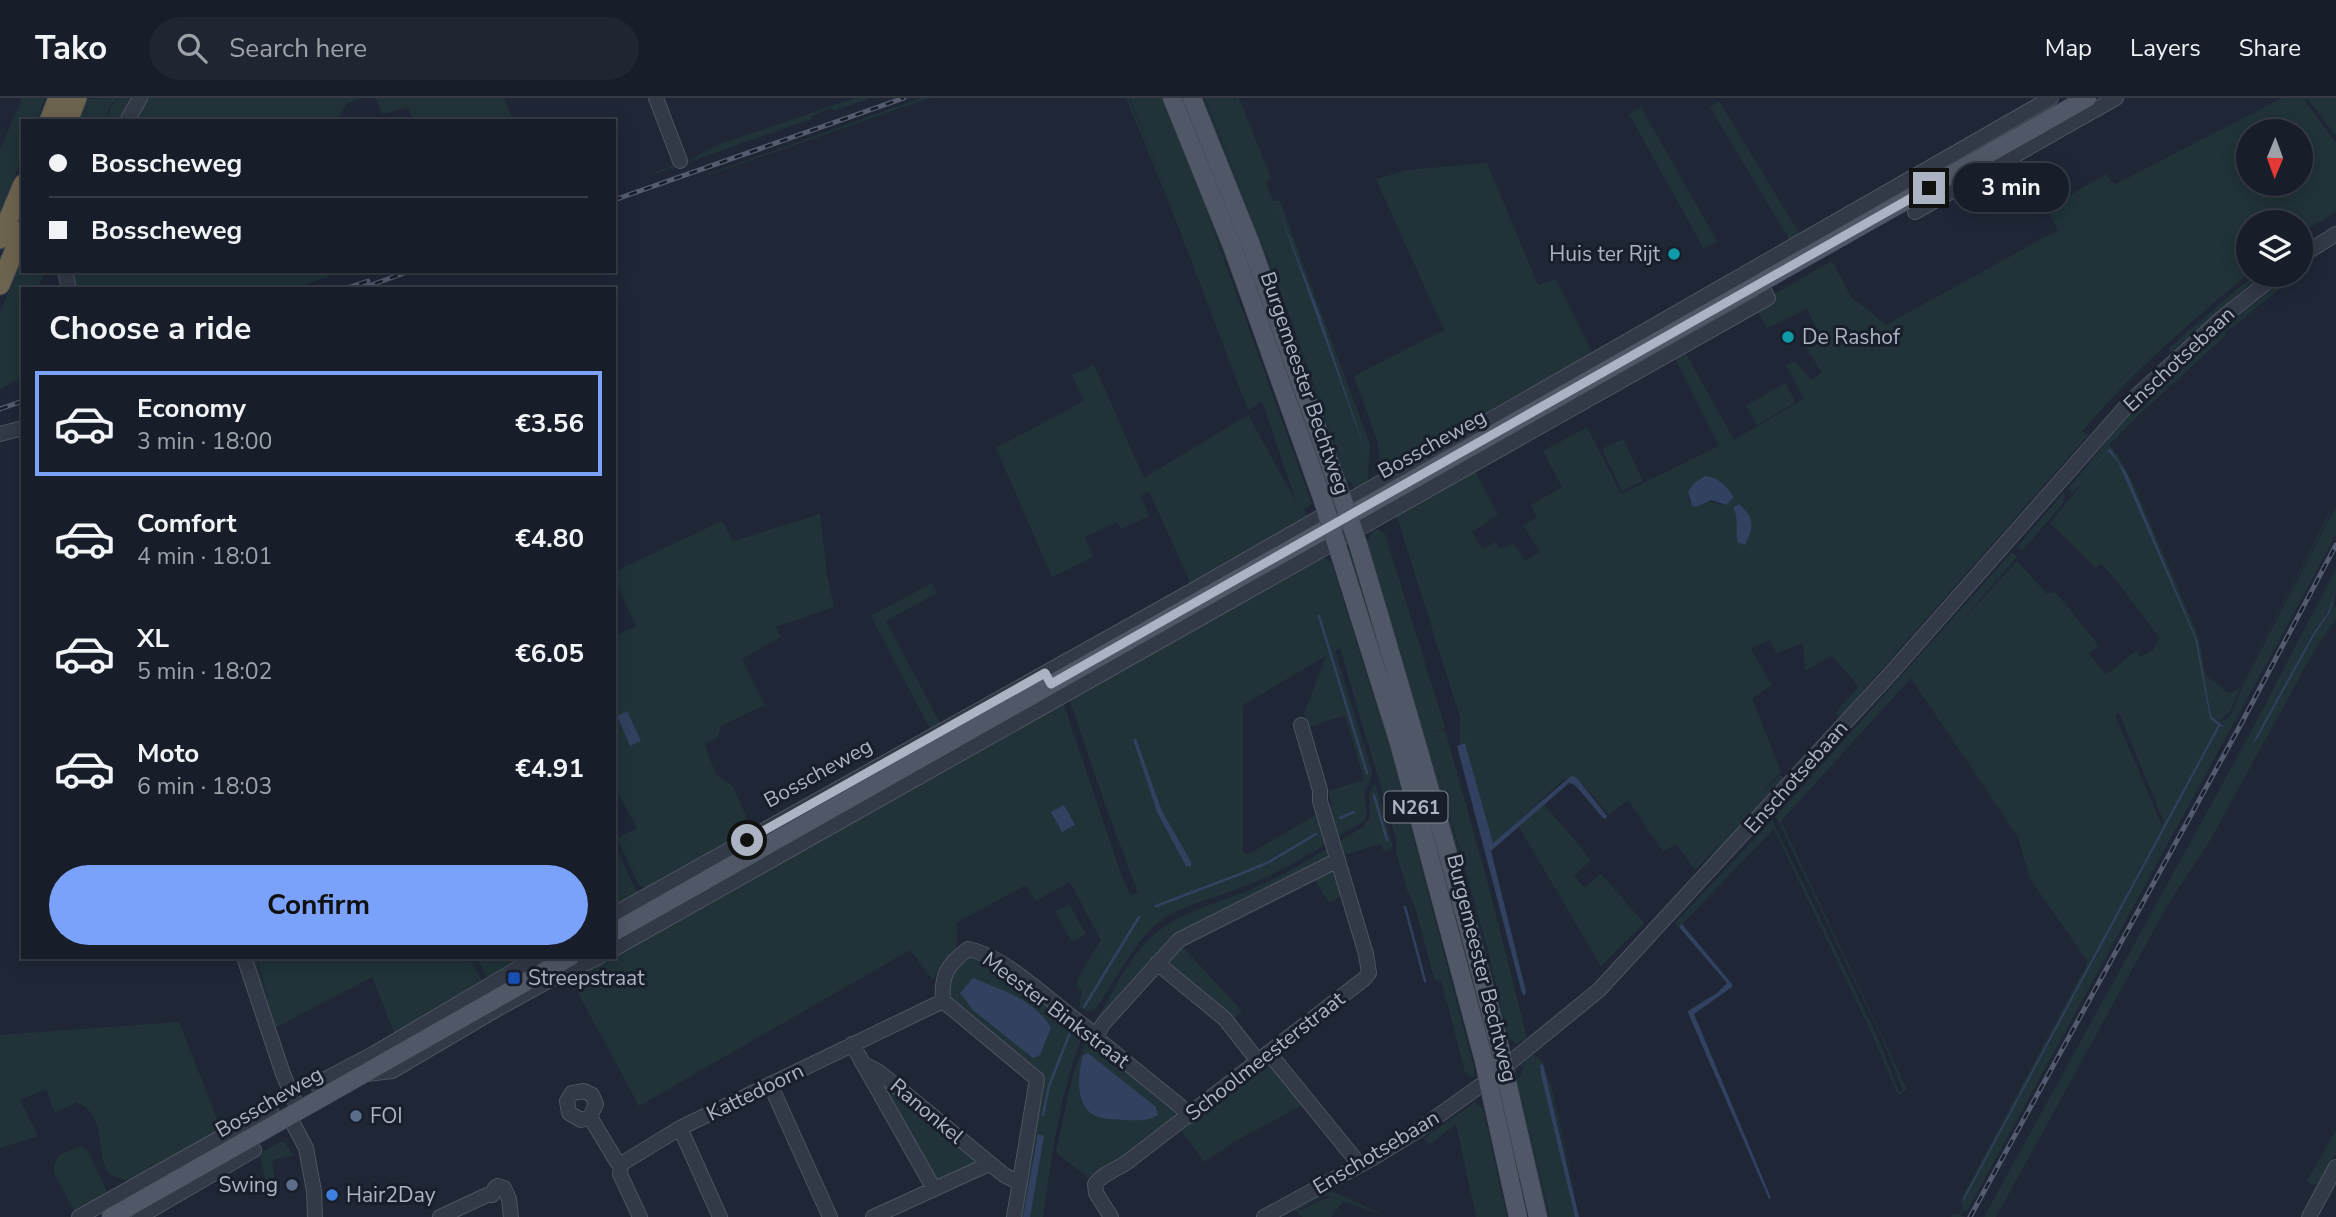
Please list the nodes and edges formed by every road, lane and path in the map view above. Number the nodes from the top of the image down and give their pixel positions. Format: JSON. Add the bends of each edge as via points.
{"nodes":[{"id":1,"x":64,"y":98,"type":"edge"},
{"id":2,"x":140,"y":98,"type":"edge"},
{"id":3,"x":656,"y":98,"type":"edge"},
{"id":4,"x":1172,"y":98,"type":"edge"},
{"id":5,"x":1192,"y":98,"type":"edge"},
{"id":6,"x":2050,"y":98,"type":"edge"},
{"id":7,"x":2087,"y":98,"type":"edge"},
{"id":8,"x":2116,"y":98,"type":"edge"},
{"id":9,"x":50,"y":119,"type":"edge"},
{"id":10,"x":68,"y":119,"type":"edge"},
{"id":11,"x":128,"y":119,"type":"edge"},
{"id":12,"x":2004,"y":153,"type":"junction"},
{"id":13,"x":680,"y":160,"type":"dead end"},
{"id":14,"x":21,"y":189,"type":"edge"},
{"id":15,"x":1915,"y":212,"type":"dead end"},
{"id":16,"x":2336,"y":233,"type":"edge"},
{"id":17,"x":21,"y":235,"type":"edge"},
{"id":18,"x":0,"y":239,"type":"edge"},
{"id":19,"x":2313,"y":248,"type":"edge"},
{"id":20,"x":1757,"y":277,"type":"junction"},
{"id":21,"x":0,"y":285,"type":"edge"},
{"id":22,"x":2261,"y":287,"type":"edge"},
{"id":23,"x":21,"y":429,"type":"edge"},
{"id":24,"x":0,"y":434,"type":"edge"},
{"id":25,"x":1052,"y":685,"type":"junction"},
{"id":26,"x":1301,"y":725,"type":"dead end"},
{"id":27,"x":792,"y":840,"type":"junction"},
{"id":28,"x":1338,"y":860,"type":"junction"},
{"id":29,"x":616,"y":913,"type":"edge"},
{"id":30,"x":616,"y":931,"type":"edge"},
{"id":31,"x":616,"y":947,"type":"edge"},
{"id":32,"x":245,"y":959,"type":"edge"},
{"id":33,"x":534,"y":959,"type":"edge"},
{"id":34,"x":565,"y":959,"type":"edge"},
{"id":35,"x":595,"y":959,"type":"edge"},
{"id":36,"x":1157,"y":962,"type":"junction"},
{"id":37,"x":492,"y":991,"type":"junction"},
{"id":38,"x":943,"y":1001,"type":"junction"},
{"id":39,"x":1097,"y":1035,"type":"junction"},
{"id":40,"x":852,"y":1044,"type":"junction"},
{"id":41,"x":1264,"y":1057,"type":"junction"},
{"id":42,"x":862,"y":1063,"type":"junction"},
{"id":43,"x":364,"y":1074,"type":"junction"},
{"id":44,"x":316,"y":1084,"type":"dead end"},
{"id":45,"x":770,"y":1084,"type":"junction"},
{"id":46,"x":271,"y":1109,"type":"dead end"},
{"id":47,"x":294,"y":1114,"type":"junction"},
{"id":48,"x":1189,"y":1116,"type":"junction"},
{"id":49,"x":590,"y":1117,"type":"dead end"},
{"id":50,"x":680,"y":1128,"type":"junction"},
{"id":51,"x":254,"y":1150,"type":"dead end"},
{"id":52,"x":621,"y":1164,"type":"junction"},
{"id":53,"x":989,"y":1164,"type":"junction"},
{"id":54,"x":1360,"y":1166,"type":"junction"},
{"id":55,"x":2336,"y":1167,"type":"edge"},
{"id":56,"x":193,"y":1170,"type":"junction"},
{"id":57,"x":1020,"y":1183,"type":"junction"},
{"id":58,"x":934,"y":1189,"type":"junction"},
{"id":59,"x":492,"y":1195,"type":"junction"},
{"id":60,"x":79,"y":1217,"type":"edge"},
{"id":61,"x":111,"y":1217,"type":"edge"},
{"id":62,"x":139,"y":1217,"type":"edge"},
{"id":63,"x":315,"y":1217,"type":"edge"},
{"id":64,"x":440,"y":1217,"type":"edge"},
{"id":65,"x":504,"y":1217,"type":"edge"},
{"id":66,"x":511,"y":1217,"type":"edge"},
{"id":67,"x":640,"y":1217,"type":"edge"},
{"id":68,"x":720,"y":1217,"type":"edge"},
{"id":69,"x":830,"y":1217,"type":"edge"},
{"id":70,"x":873,"y":1217,"type":"edge"},
{"id":71,"x":1014,"y":1217,"type":"edge"},
{"id":72,"x":1111,"y":1217,"type":"edge"},
{"id":73,"x":1265,"y":1217,"type":"edge"},
{"id":74,"x":1518,"y":1217,"type":"edge"},
{"id":75,"x":1538,"y":1217,"type":"edge"},
{"id":76,"x":2309,"y":1217,"type":"edge"}],
"edges":[{"from":1,"to":9,"type":"highway"},
{"from":1,"to":10,"type":"highway"},
{"from":2,"to":11,"type":"street"},
{"from":3,"to":13,"type":"street"},
{"from":4,"to":74,"type":"main road","name":"Burgemeester Bechtweg","number":"N261","bridge":true,"via":[[1232,246],[1322,498],[1399,743],[1484,1061]]},
{"from":5,"to":75,"type":"main road","name":"Burgemeester Bechtweg","number":"N261","bridge":true,"via":[[1255,254],[1357,544],[1469,925]]},
{"from":6,"to":20,"type":"street","name":"Bosscheweg","via":[[1918,173]]},
{"from":7,"to":12,"type":"main road","name":"Bosscheweg"},
{"from":8,"to":12,"type":"street","name":"Bosscheweg"},
{"from":12,"to":15,"type":"street","name":"Bosscheweg"},
{"from":12,"to":20,"type":"main road","name":"Bosscheweg"},
{"from":14,"to":18,"type":"highway"},
{"from":16,"to":19,"type":"street"},
{"from":17,"to":21,"type":"highway"},
{"from":20,"to":25,"type":"main road","name":"Bosscheweg"},
{"from":22,"to":54,"type":"street","name":"Enschotsebaan","via":[[2130,402],[1874,693],[1599,990],[1480,1086]]},
{"from":23,"to":24,"type":"street"},
{"from":25,"to":27,"type":"main road","name":"Bosscheweg"},
{"from":25,"to":29,"type":"street","name":"Bosscheweg"},
{"from":26,"to":28,"type":"street"},
{"from":27,"to":30,"type":"main road","name":"Bosscheweg"},
{"from":27,"to":31,"type":"street","name":"Bosscheweg"},
{"from":28,"to":36,"type":"street","via":[[1185,936]]},
{"from":28,"to":41,"type":"street","name":"Schoolmeesterstraat","via":[[1369,973]]},
{"from":32,"to":47,"type":"street"},
{"from":33,"to":37,"type":"street","name":"Bosscheweg"},
{"from":34,"to":37,"type":"main road","name":"Bosscheweg"},
{"from":35,"to":43,"type":"street","name":"Bosscheweg","via":[[519,997],[393,1072]]},
{"from":36,"to":39,"type":"street"},
{"from":36,"to":41,"type":"street"},
{"from":37,"to":43,"type":"main road","name":"Bosscheweg"},
{"from":37,"to":44,"type":"street","name":"Bosscheweg"},
{"from":38,"to":39,"type":"street","name":"Meester Binkstraat","via":[[946,971],[968,949],[1002,964]]},
{"from":38,"to":40,"type":"street","name":"Kattedoorn"},
{"from":38,"to":57,"type":"street","via":[[1037,1079]]},
{"from":39,"to":48,"type":"street","name":"Meester Binkstraat"},
{"from":40,"to":42,"type":"street","name":"Ranonkel"},
{"from":40,"to":45,"type":"street","name":"Kattedoorn"},
{"from":41,"to":48,"type":"street","name":"Schoolmeesterstraat"},
{"from":41,"to":54,"type":"street"},
{"from":42,"to":53,"type":"street","name":"Ranonkel","via":[[879,1072]]},
{"from":42,"to":58,"type":"street","name":"Ranonkel"},
{"from":43,"to":47,"type":"main road","name":"Bosscheweg"},
{"from":45,"to":50,"type":"street","name":"Kattedoorn"},
{"from":45,"to":69,"type":"street"},
{"from":46,"to":56,"type":"street","name":"Bosscheweg"},
{"from":47,"to":56,"type":"main road","name":"Bosscheweg"},
{"from":47,"to":63,"type":"street","via":[[306,1147]]},
{"from":48,"to":72,"type":"street","name":"Schoolmeesterstraat","via":[[1121,1167],[1100,1176],[1096,1194]]},
{"from":49,"to":52,"type":"street"},
{"from":50,"to":52,"type":"street","name":"Kattedoorn"},
{"from":50,"to":68,"type":"street"},
{"from":51,"to":56,"type":"street","name":"Bosscheweg"},
{"from":52,"to":67,"type":"street","via":[[620,1174]]},
{"from":53,"to":57,"type":"street","name":"Ranonkel"},
{"from":53,"to":58,"type":"street","name":"Ranonkel"},
{"from":54,"to":73,"type":"street","name":"Enschotsebaan"},
{"from":55,"to":76,"type":"street"},
{"from":56,"to":60,"type":"street","name":"Bosscheweg"},
{"from":56,"to":61,"type":"main road","name":"Bosscheweg"},
{"from":56,"to":62,"type":"street","name":"Bosscheweg"},
{"from":57,"to":71,"type":"street"},
{"from":58,"to":70,"type":"street","name":"Ranonkel"},
{"from":59,"to":64,"type":"street"},
{"from":59,"to":65,"type":"street"},
{"from":59,"to":66,"type":"street","via":[[498,1186],[504,1188]]}]}
